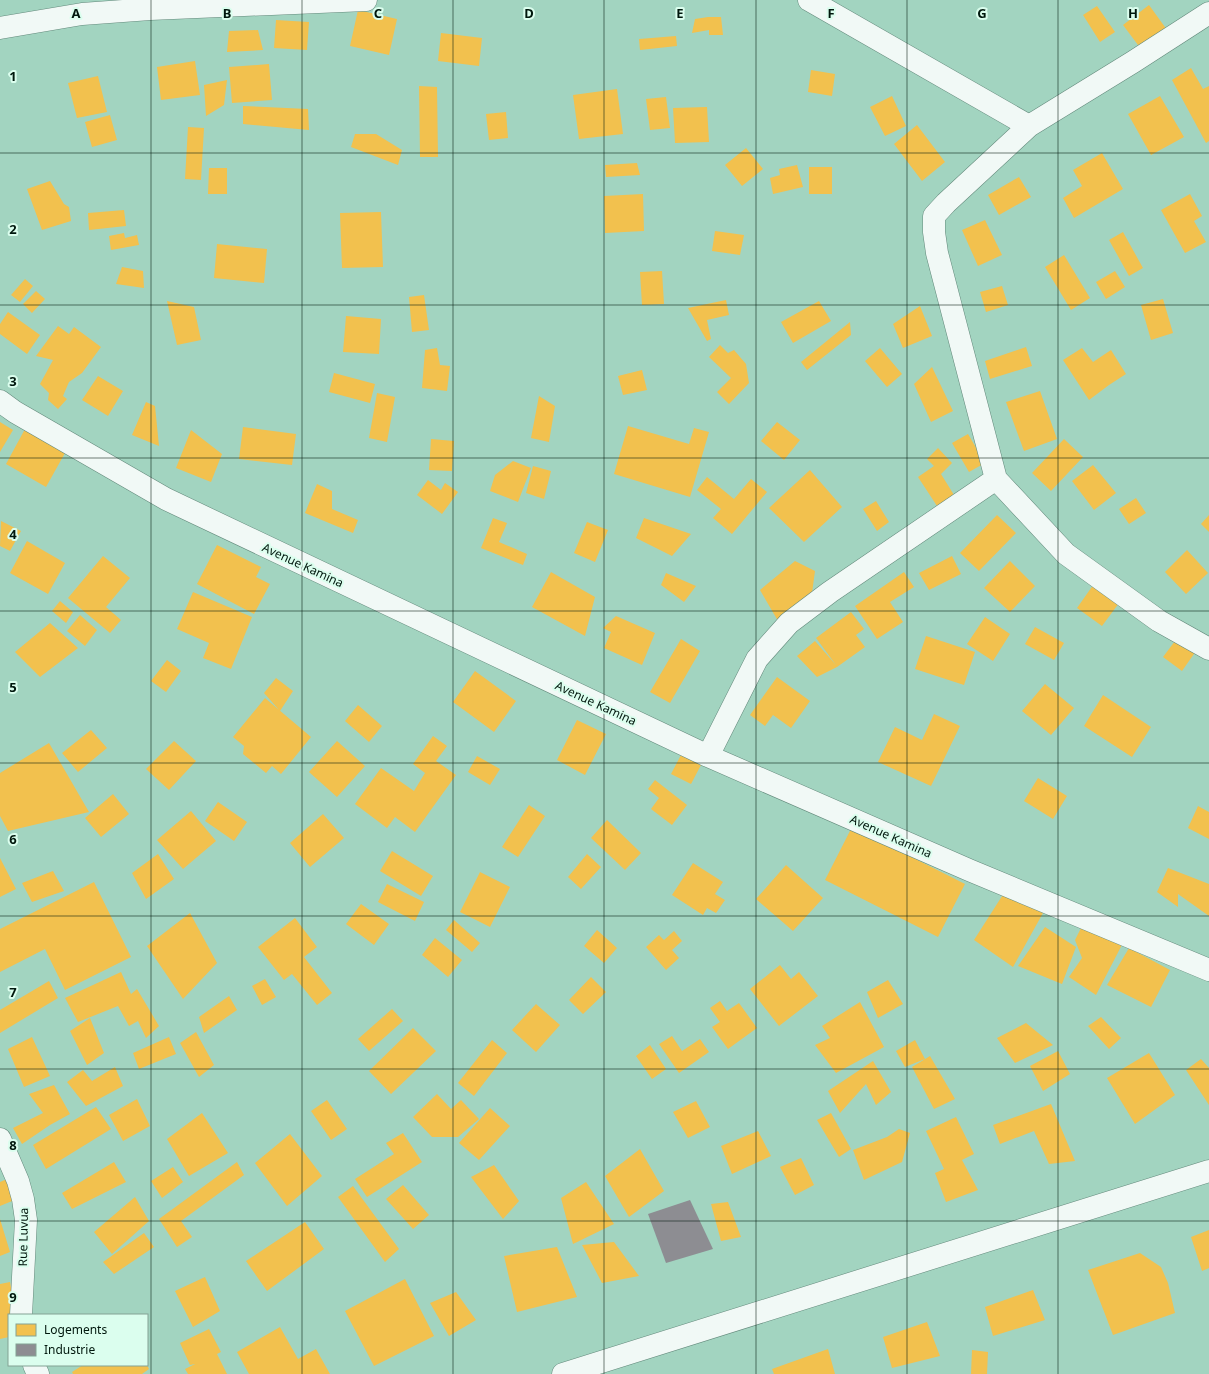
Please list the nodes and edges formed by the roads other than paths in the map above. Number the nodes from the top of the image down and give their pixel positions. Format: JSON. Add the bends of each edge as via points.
{"nodes":[{"id":1,"x":366,"y":0,"type":"edge"},
{"id":2,"x":809,"y":0,"type":"edge"},
{"id":3,"x":1209,"y":13,"type":"edge"},
{"id":4,"x":0,"y":28,"type":"edge"},
{"id":5,"x":1029,"y":126,"type":"junction"},
{"id":6,"x":0,"y":401,"type":"edge"},
{"id":7,"x":996,"y":479,"type":"junction"},
{"id":8,"x":1209,"y":649,"type":"edge"},
{"id":9,"x":708,"y":756,"type":"junction"},
{"id":10,"x":1209,"y":970,"type":"edge"},
{"id":11,"x":0,"y":1139,"type":"edge"},
{"id":12,"x":1209,"y":1171,"type":"edge"},
{"id":13,"x":21,"y":1314,"type":"edge"},
{"id":14,"x":563,"y":1374,"type":"edge"}],
"edges":[{"from":1,"to":4,"type":"street","via":[[82,14]]},
{"from":2,"to":5,"type":"street"},
{"from":3,"to":5,"type":"street"},
{"from":5,"to":7,"type":"street","via":[[934,216],[937,253]]},
{"from":6,"to":9,"type":"street","name":"Avenue Kamina","via":[[166,500]]},
{"from":7,"to":8,"type":"street","via":[[1066,554],[1159,621]]},
{"from":7,"to":9,"type":"street","via":[[830,592],[789,623],[757,659]]},
{"from":9,"to":10,"type":"street","name":"Avenue Kamina","via":[[969,870]]},
{"from":11,"to":13,"type":"street","name":"Rue Luvua","via":[[18,1181],[26,1220]]},
{"from":12,"to":14,"type":"street"}]}
